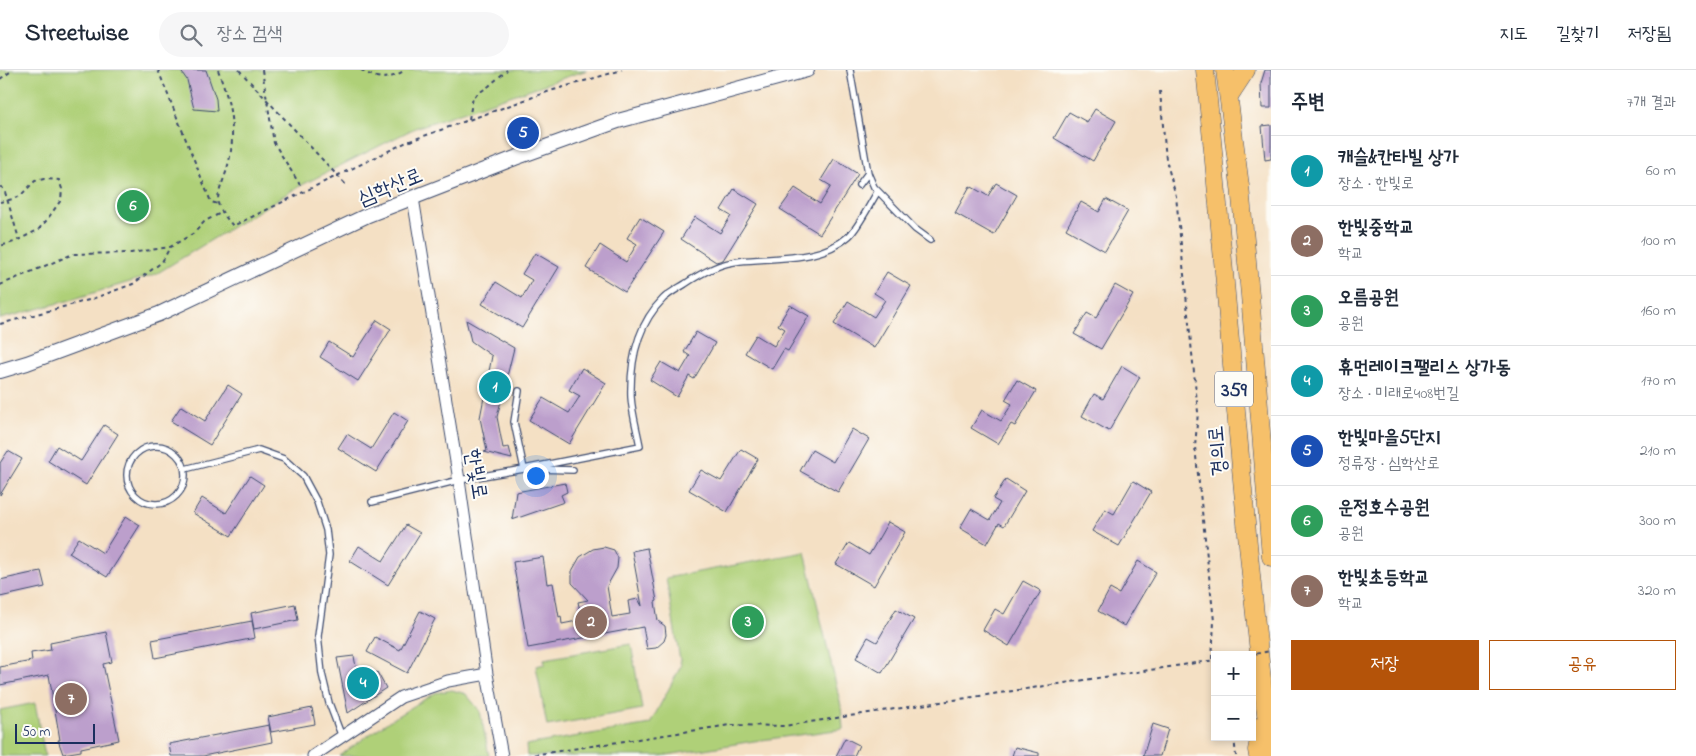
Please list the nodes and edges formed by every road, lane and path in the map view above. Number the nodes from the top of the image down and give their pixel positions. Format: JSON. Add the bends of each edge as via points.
{"nodes":[{"id":1,"x":13,"y":70,"type":"edge"},
{"id":2,"x":158,"y":70,"type":"edge"},
{"id":3,"x":218,"y":70,"type":"edge"},
{"id":4,"x":239,"y":70,"type":"edge"},
{"id":5,"x":262,"y":70,"type":"edge"},
{"id":6,"x":361,"y":70,"type":"edge"},
{"id":7,"x":405,"y":70,"type":"edge"},
{"id":8,"x":507,"y":70,"type":"edge"},
{"id":9,"x":622,"y":70,"type":"edge"},
{"id":10,"x":806,"y":70,"type":"edge"},
{"id":11,"x":850,"y":70,"type":"edge"},
{"id":12,"x":1193,"y":70,"type":"edge"},
{"id":13,"x":1205,"y":70,"type":"edge"},
{"id":14,"x":1225,"y":70,"type":"edge"},
{"id":15,"x":1246,"y":70,"type":"edge"},
{"id":16,"x":0,"y":79,"type":"edge"},
{"id":17,"x":1207,"y":90,"type":"junction"},
{"id":18,"x":1160,"y":91,"type":"dead end"},
{"id":19,"x":1229,"y":96,"type":"junction"},
{"id":20,"x":469,"y":119,"type":"junction"},
{"id":21,"x":868,"y":173,"type":"junction"},
{"id":22,"x":859,"y":185,"type":"dead end"},
{"id":23,"x":300,"y":186,"type":"dead end"},
{"id":24,"x":347,"y":186,"type":"dead end"},
{"id":25,"x":0,"y":187,"type":"edge"},
{"id":26,"x":878,"y":191,"type":"junction"},
{"id":27,"x":412,"y":198,"type":"junction"},
{"id":28,"x":7,"y":200,"type":"junction"},
{"id":29,"x":0,"y":202,"type":"edge"},
{"id":30,"x":218,"y":204,"type":"junction"},
{"id":31,"x":223,"y":212,"type":"junction"},
{"id":32,"x":19,"y":239,"type":"junction"},
{"id":33,"x":930,"y":240,"type":"dead end"},
{"id":34,"x":0,"y":246,"type":"edge"},
{"id":35,"x":170,"y":247,"type":"junction"},
{"id":36,"x":0,"y":285,"type":"edge"},
{"id":37,"x":0,"y":324,"type":"edge"},
{"id":38,"x":0,"y":371,"type":"edge"},
{"id":39,"x":519,"y":391,"type":"dead end"},
{"id":40,"x":185,"y":469,"type":"junction"},
{"id":41,"x":524,"y":469,"type":"junction"},
{"id":42,"x":573,"y":470,"type":"dead end"},
{"id":43,"x":460,"y":480,"type":"junction"},
{"id":44,"x":372,"y":502,"type":"dead end"},
{"id":45,"x":1270,"y":525,"type":"edge"},
{"id":46,"x":1271,"y":557,"type":"edge"},
{"id":47,"x":1214,"y":651,"type":"edge"},
{"id":48,"x":1271,"y":651,"type":"edge"},
{"id":49,"x":1256,"y":654,"type":"edge"},
{"id":50,"x":1211,"y":661,"type":"edge"},
{"id":51,"x":487,"y":674,"type":"junction"},
{"id":52,"x":1265,"y":707,"type":"junction"},
{"id":53,"x":342,"y":737,"type":"junction"},
{"id":54,"x":1234,"y":741,"type":"edge"},
{"id":55,"x":1271,"y":754,"type":"edge"},
{"id":56,"x":532,"y":755,"type":"edge"},
{"id":57,"x":313,"y":756,"type":"edge"},
{"id":58,"x":502,"y":756,"type":"edge"},
{"id":59,"x":526,"y":756,"type":"edge"},
{"id":60,"x":1236,"y":756,"type":"edge"},
{"id":61,"x":1258,"y":756,"type":"edge"}],
"edges":[{"from":1,"to":16,"type":"path"},
{"from":2,"to":30,"type":"path","via":[[211,202]]},
{"from":3,"to":30,"type":"path","via":[[231,111],[232,129],[232,152]]},
{"from":4,"to":24,"type":"path","bridge":true},
{"from":5,"to":23,"type":"path","via":[[274,143]]},
{"from":6,"to":7,"type":"path","via":[[374,77],[394,77]]},
{"from":8,"to":20,"type":"path","via":[[473,97]]},
{"from":9,"to":20,"type":"path"},
{"from":10,"to":27,"type":"street","name":"심학산로","via":[[618,122]]},
{"from":11,"to":21,"type":"lane"},
{"from":12,"to":17,"type":"main road","via":[[1195,79]]},
{"from":13,"to":17,"type":"main road","name":"경의로","number":"359"},
{"from":14,"to":19,"type":"main road","number":"359"},
{"from":15,"to":19,"type":"main road"},
{"from":17,"to":52,"type":"main road","name":"경의로","number":"359"},
{"from":18,"to":47,"type":"path","via":[[1166,160],[1176,196],[1198,412],[1195,447],[1214,621]]},
{"from":19,"to":45,"type":"main road","number":"359"},
{"from":20,"to":31,"type":"path","via":[[408,142],[232,226]]},
{"from":21,"to":22,"type":"lane"},
{"from":21,"to":26,"type":"lane"},
{"from":25,"to":28,"type":"path"},
{"from":26,"to":33,"type":"lane"},
{"from":26,"to":41,"type":"lane","via":[[849,235],[830,247],[809,255],[719,265],[694,277],[660,302],[642,328],[634,352],[631,398],[640,446]]},
{"from":27,"to":38,"type":"street","name":"심학산로","via":[[368,215],[159,314]]},
{"from":27,"to":43,"type":"street","name":"한빛로"},
{"from":28,"to":29,"type":"path"},
{"from":28,"to":32,"type":"path"},
{"from":28,"to":32,"type":"path","via":[[20,196],[35,182],[44,179],[60,180],[62,184],[61,200],[50,216],[38,230]]},
{"from":30,"to":31,"type":"path"},
{"from":31,"to":35,"type":"path"},
{"from":32,"to":34,"type":"path"},
{"from":35,"to":36,"type":"path","via":[[73,254]]},
{"from":35,"to":37,"type":"path","via":[[162,262],[133,284],[89,300]]},
{"from":39,"to":41,"type":"lane","via":[[514,422]]},
{"from":40,"to":40,"type":"lane","via":[[182,461],[169,449],[151,446],[134,456],[129,465],[129,485],[142,500],[162,503],[170,500],[182,487]]},
{"from":40,"to":53,"type":"lane","via":[[259,450],[284,459],[303,476],[317,502],[326,530],[329,555],[318,636],[327,696]]},
{"from":41,"to":42,"type":"lane"},
{"from":41,"to":43,"type":"lane"},
{"from":43,"to":44,"type":"lane"},
{"from":43,"to":51,"type":"street","name":"한빛로"},
{"from":45,"to":46,"type":"main road","number":"359"},
{"from":48,"to":49,"type":"path","bridge":true},
{"from":50,"to":56,"type":"path","via":[[784,726],[730,725]]},
{"from":51,"to":53,"type":"street","via":[[401,697]]},
{"from":51,"to":58,"type":"street","name":"한빛로"},
{"from":52,"to":55,"type":"main road","name":"경의로","number":"359"},
{"from":52,"to":61,"type":"main road","name":"경의로"},
{"from":53,"to":57,"type":"street"},
{"from":54,"to":60,"type":"path"},
{"from":56,"to":59,"type":"path"}]}
